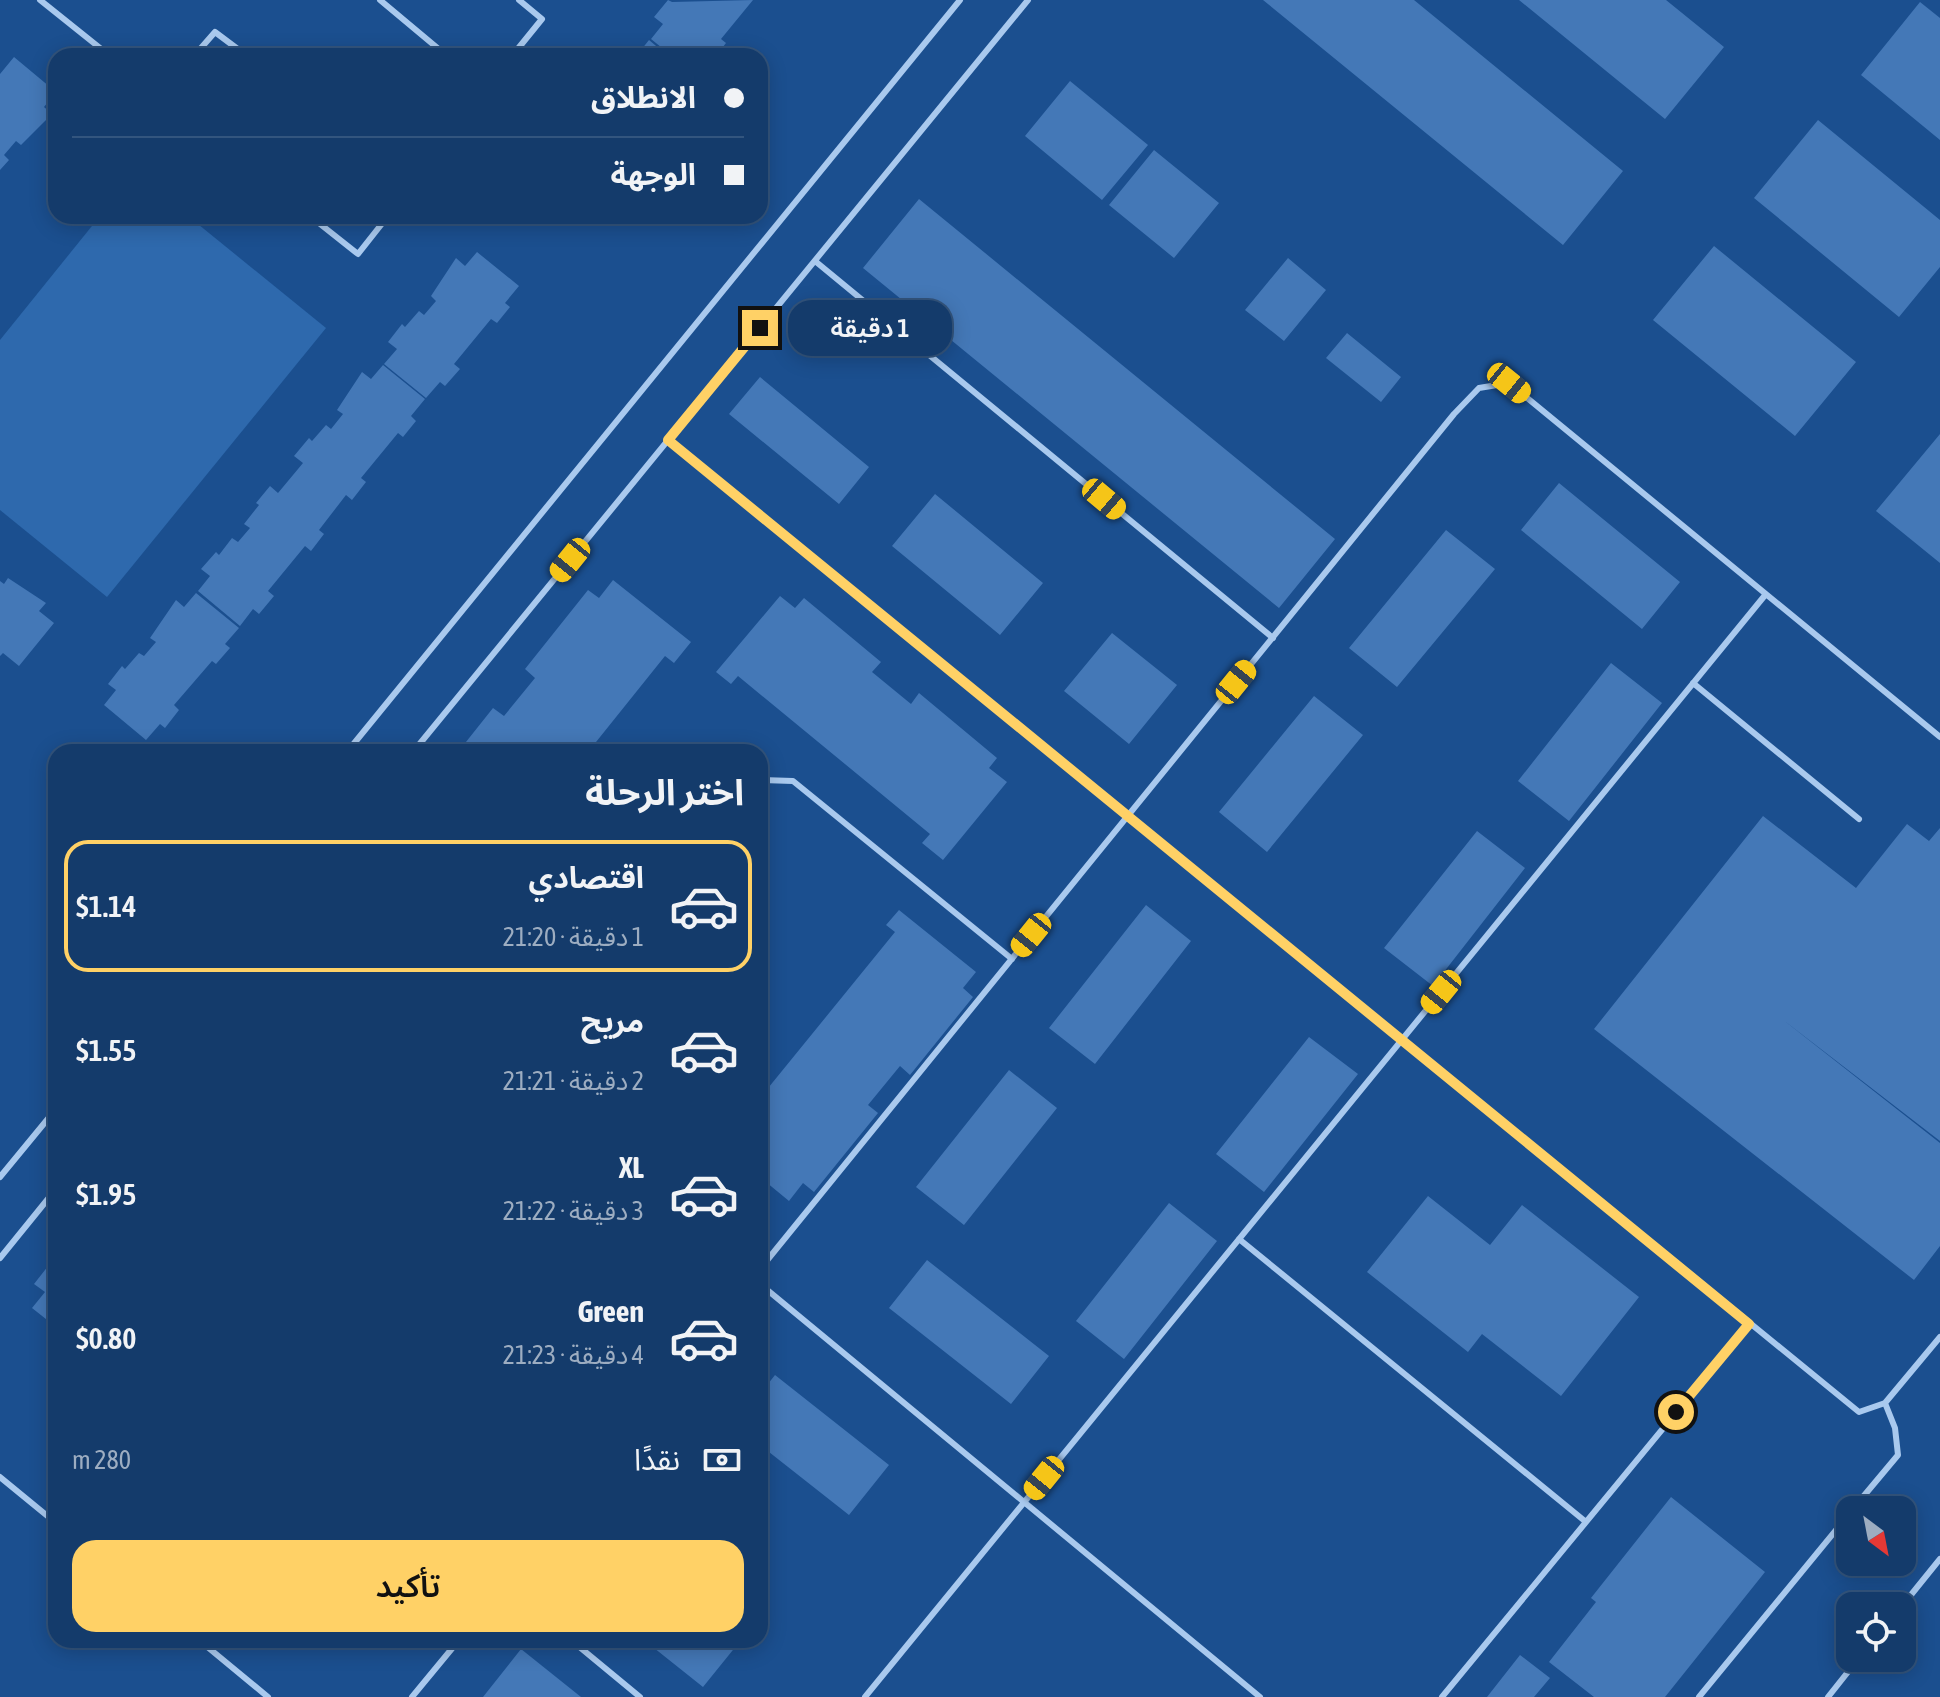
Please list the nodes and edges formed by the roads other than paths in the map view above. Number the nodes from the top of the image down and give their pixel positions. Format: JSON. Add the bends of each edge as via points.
{"nodes":[{"id":1,"x":40,"y":0,"type":"edge"},
{"id":2,"x":380,"y":0,"type":"edge"},
{"id":3,"x":519,"y":0,"type":"edge"},
{"id":4,"x":960,"y":0,"type":"edge"},
{"id":5,"x":1028,"y":0,"type":"edge"},
{"id":6,"x":100,"y":48,"type":"edge"},
{"id":7,"x":201,"y":48,"type":"edge"},
{"id":8,"x":236,"y":48,"type":"edge"},
{"id":9,"x":437,"y":48,"type":"edge"},
{"id":10,"x":518,"y":48,"type":"edge"},
{"id":11,"x":320,"y":224,"type":"edge"},
{"id":12,"x":382,"y":224,"type":"edge"},
{"id":13,"x":815,"y":261,"type":"junction"},
{"id":14,"x":668,"y":440,"type":"junction"},
{"id":15,"x":1766,"y":594,"type":"junction"},
{"id":16,"x":1273,"y":638,"type":"junction"},
{"id":17,"x":1693,"y":683,"type":"junction"},
{"id":18,"x":1940,"y":737,"type":"edge"},
{"id":19,"x":354,"y":744,"type":"edge"},
{"id":20,"x":420,"y":744,"type":"edge"},
{"id":21,"x":768,"y":780,"type":"edge"},
{"id":22,"x":1128,"y":816,"type":"junction"},
{"id":23,"x":1859,"y":819,"type":"dead end"},
{"id":24,"x":1012,"y":959,"type":"junction"},
{"id":25,"x":1402,"y":1040,"type":"junction"},
{"id":26,"x":48,"y":1119,"type":"edge"},
{"id":27,"x":0,"y":1177,"type":"edge"},
{"id":28,"x":48,"y":1199,"type":"edge"},
{"id":29,"x":1239,"y":1239,"type":"junction"},
{"id":30,"x":0,"y":1258,"type":"edge"},
{"id":31,"x":768,"y":1259,"type":"edge"},
{"id":32,"x":768,"y":1291,"type":"edge"},
{"id":33,"x":1749,"y":1324,"type":"junction"},
{"id":34,"x":1940,"y":1337,"type":"edge"},
{"id":35,"x":1885,"y":1403,"type":"junction"},
{"id":36,"x":0,"y":1477,"type":"edge"},
{"id":37,"x":1864,"y":1496,"type":"edge"},
{"id":38,"x":1024,"y":1502,"type":"junction"},
{"id":39,"x":48,"y":1516,"type":"edge"},
{"id":40,"x":1586,"y":1522,"type":"junction"},
{"id":41,"x":1836,"y":1530,"type":"edge"},
{"id":42,"x":1940,"y":1559,"type":"edge"},
{"id":43,"x":1913,"y":1592,"type":"edge"},
{"id":44,"x":209,"y":1648,"type":"edge"},
{"id":45,"x":452,"y":1648,"type":"edge"},
{"id":46,"x":581,"y":1648,"type":"edge"},
{"id":47,"x":1848,"y":1672,"type":"edge"},
{"id":48,"x":268,"y":1697,"type":"edge"},
{"id":49,"x":412,"y":1697,"type":"edge"},
{"id":50,"x":640,"y":1697,"type":"edge"},
{"id":51,"x":865,"y":1697,"type":"edge"},
{"id":52,"x":1260,"y":1697,"type":"edge"},
{"id":53,"x":1442,"y":1697,"type":"edge"},
{"id":54,"x":1699,"y":1697,"type":"edge"},
{"id":55,"x":1828,"y":1697,"type":"edge"}],
"edges":[{"from":1,"to":6,"type":"lane"},
{"from":2,"to":9,"type":"lane"},
{"from":3,"to":10,"type":"lane","via":[[542,19]]},
{"from":4,"to":19,"type":"lane"},
{"from":5,"to":13,"type":"lane"},
{"from":7,"to":8,"type":"lane","via":[[215,32]]},
{"from":11,"to":12,"type":"lane","via":[[358,254]]},
{"from":13,"to":14,"type":"lane"},
{"from":13,"to":16,"type":"lane"},
{"from":14,"to":20,"type":"lane"},
{"from":14,"to":22,"type":"lane"},
{"from":15,"to":16,"type":"lane","via":[[1509,383],[1479,388],[1454,414]]},
{"from":15,"to":17,"type":"lane"},
{"from":15,"to":18,"type":"lane"},
{"from":16,"to":22,"type":"lane"},
{"from":17,"to":23,"type":"lane"},
{"from":17,"to":25,"type":"lane"},
{"from":21,"to":24,"type":"lane","via":[[793,781]]},
{"from":22,"to":24,"type":"lane"},
{"from":22,"to":25,"type":"lane"},
{"from":24,"to":31,"type":"lane"},
{"from":25,"to":29,"type":"lane"},
{"from":25,"to":33,"type":"lane"},
{"from":26,"to":27,"type":"lane"},
{"from":28,"to":30,"type":"lane"},
{"from":29,"to":38,"type":"lane"},
{"from":29,"to":40,"type":"lane"},
{"from":32,"to":38,"type":"lane"},
{"from":33,"to":35,"type":"lane","via":[[1859,1412]]},
{"from":33,"to":40,"type":"lane"},
{"from":34,"to":35,"type":"lane"},
{"from":35,"to":37,"type":"lane","via":[[1898,1455]]},
{"from":36,"to":39,"type":"lane"},
{"from":38,"to":51,"type":"lane"},
{"from":38,"to":52,"type":"lane"},
{"from":40,"to":53,"type":"lane"},
{"from":41,"to":54,"type":"lane"},
{"from":42,"to":43,"type":"lane"},
{"from":44,"to":48,"type":"lane"},
{"from":45,"to":49,"type":"lane"},
{"from":46,"to":50,"type":"lane"},
{"from":47,"to":55,"type":"lane"}]}
